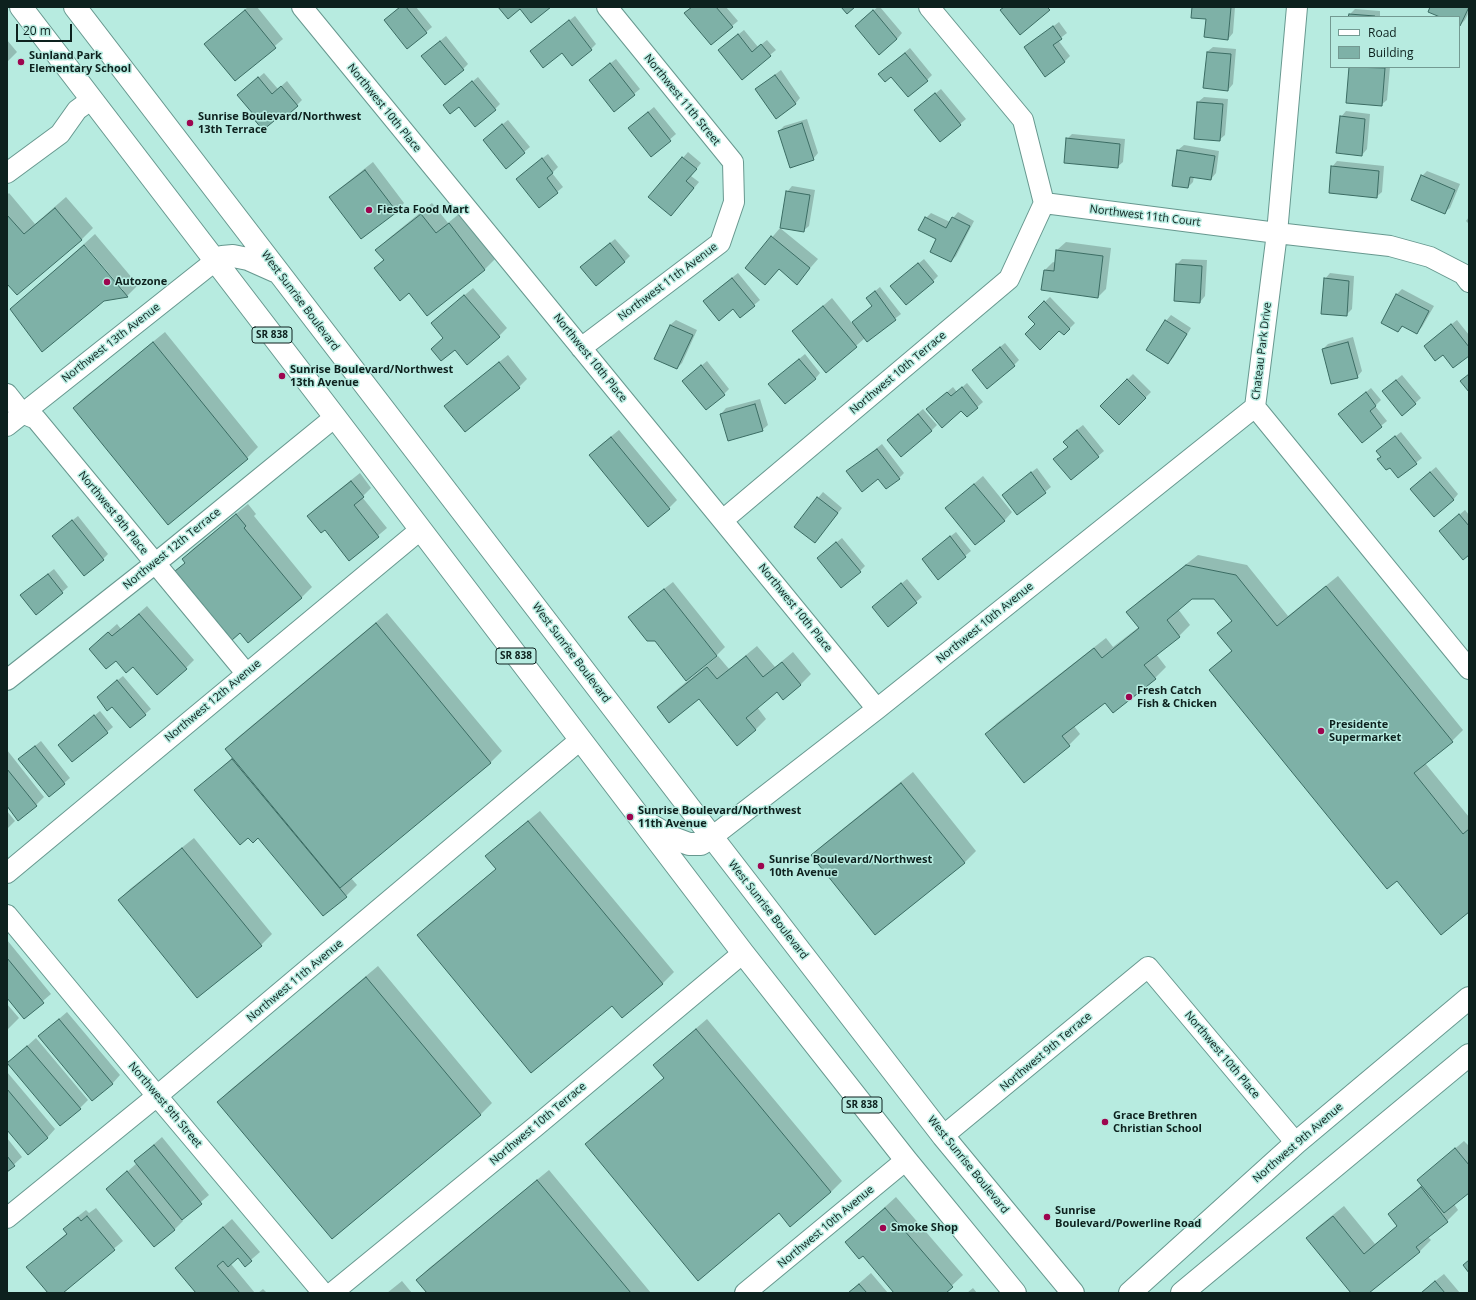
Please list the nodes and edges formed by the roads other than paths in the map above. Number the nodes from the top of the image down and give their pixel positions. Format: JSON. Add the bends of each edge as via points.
{"nodes":[{"id":1,"x":21,"y":7,"type":"edge"},
{"id":2,"x":75,"y":7,"type":"edge"},
{"id":3,"x":302,"y":7,"type":"edge"},
{"id":4,"x":607,"y":7,"type":"edge"},
{"id":5,"x":929,"y":7,"type":"edge"},
{"id":6,"x":1297,"y":7,"type":"edge"},
{"id":7,"x":92,"y":100,"type":"junction"},
{"id":8,"x":7,"y":173,"type":"edge"},
{"id":9,"x":734,"y":202,"type":"joint"},
{"id":10,"x":1044,"y":203,"type":"junction"},
{"id":11,"x":1277,"y":233,"type":"junction"},
{"id":12,"x":215,"y":261,"type":"junction"},
{"id":13,"x":279,"y":274,"type":"junction"},
{"id":14,"x":1469,"y":282,"type":"edge"},
{"id":15,"x":582,"y":348,"type":"junction"},
{"id":16,"x":7,"y":394,"type":"edge"},
{"id":17,"x":1255,"y":407,"type":"junction"},
{"id":18,"x":22,"y":413,"type":"junction"},
{"id":19,"x":335,"y":417,"type":"junction"},
{"id":20,"x":7,"y":426,"type":"edge"},
{"id":21,"x":723,"y":520,"type":"junction"},
{"id":22,"x":420,"y":530,"type":"junction"},
{"id":23,"x":154,"y":563,"type":"junction"},
{"id":24,"x":1469,"y":669,"type":"edge"},
{"id":25,"x":246,"y":673,"type":"junction"},
{"id":26,"x":7,"y":680,"type":"edge"},
{"id":27,"x":877,"y":709,"type":"junction"},
{"id":28,"x":580,"y":740,"type":"junction"},
{"id":29,"x":640,"y":818,"type":"junction"},
{"id":30,"x":712,"y":837,"type":"junction"},
{"id":31,"x":7,"y":873,"type":"edge"},
{"id":32,"x":7,"y":915,"type":"edge"},
{"id":33,"x":743,"y":953,"type":"junction"},
{"id":34,"x":1148,"y":967,"type":"joint"},
{"id":35,"x":1469,"y":998,"type":"edge"},
{"id":36,"x":1469,"y":1055,"type":"edge"},
{"id":37,"x":157,"y":1096,"type":"junction"},
{"id":38,"x":944,"y":1136,"type":"junction"},
{"id":39,"x":1296,"y":1143,"type":"junction"},
{"id":40,"x":906,"y":1160,"type":"junction"},
{"id":41,"x":7,"y":1218,"type":"edge"},
{"id":42,"x":323,"y":1293,"type":"edge"},
{"id":43,"x":332,"y":1293,"type":"edge"},
{"id":44,"x":745,"y":1293,"type":"edge"},
{"id":45,"x":1015,"y":1293,"type":"edge"},
{"id":46,"x":1073,"y":1293,"type":"edge"},
{"id":47,"x":1130,"y":1293,"type":"edge"},
{"id":48,"x":1182,"y":1293,"type":"edge"}],
"edges":[{"from":1,"to":7,"type":"main road","number":"SR 838"},
{"from":2,"to":13,"type":"main road","name":"West Sunrise Boulevard"},
{"from":3,"to":15,"type":"street","name":"Northwest 10th Place"},
{"from":4,"to":9,"type":"street","name":"Northwest 11th Street","via":[[733,162]]},
{"from":5,"to":10,"type":"street","via":[[1023,120]]},
{"from":6,"to":11,"type":"street","name":"Chateau Park Drive"},
{"from":7,"to":8,"type":"street","via":[[77,110],[60,134]]},
{"from":7,"to":12,"type":"main road","number":"SR 838"},
{"from":9,"to":15,"type":"street","name":"Northwest 11th Avenue","via":[[720,243]]},
{"from":10,"to":11,"type":"street","name":"Northwest 11th Court"},
{"from":10,"to":21,"type":"street","name":"Northwest 10th Terrace","via":[[1009,279]]},
{"from":11,"to":14,"type":"street","name":"Northwest 11th Court","via":[[1390,246],[1430,257],[1463,274]]},
{"from":11,"to":17,"type":"street","name":"Chateau Park Drive"},
{"from":12,"to":13,"type":"main road","via":[[233,256],[248,259]]},
{"from":12,"to":18,"type":"street","name":"Northwest 13th Avenue"},
{"from":12,"to":19,"type":"main road","number":"SR 838"},
{"from":13,"to":30,"type":"main road","name":"West Sunrise Boulevard"},
{"from":15,"to":21,"type":"street","name":"Northwest 10th Place"},
{"from":16,"to":18,"type":"street","name":"Northwest 9th Place"},
{"from":17,"to":24,"type":"street","name":"Chateau Park Drive"},
{"from":17,"to":27,"type":"street","name":"Northwest 10th Avenue"},
{"from":18,"to":20,"type":"street","name":"Northwest 13th Avenue"},
{"from":18,"to":23,"type":"street","name":"Northwest 9th Place","via":[[36,419]]},
{"from":19,"to":22,"type":"main road","number":"SR 838"},
{"from":19,"to":23,"type":"street","name":"Northwest 12th Terrace"},
{"from":21,"to":27,"type":"street","name":"Northwest 10th Place"},
{"from":22,"to":25,"type":"street","name":"Northwest 12th Avenue"},
{"from":22,"to":28,"type":"main road","number":"SR 838"},
{"from":23,"to":25,"type":"street","name":"Northwest 9th Place"},
{"from":23,"to":26,"type":"street","name":"Northwest 12th Terrace"},
{"from":25,"to":31,"type":"street","name":"Northwest 12th Avenue"},
{"from":27,"to":30,"type":"street","name":"Northwest 10th Avenue"},
{"from":28,"to":29,"type":"main road","number":"SR 838"},
{"from":28,"to":37,"type":"street","name":"Northwest 11th Avenue"},
{"from":29,"to":30,"type":"main road","via":[[674,838],[690,844],[701,844]]},
{"from":29,"to":33,"type":"main road","number":"SR 838"},
{"from":30,"to":38,"type":"main road","name":"West Sunrise Boulevard"},
{"from":32,"to":37,"type":"street","name":"Northwest 9th Street"},
{"from":33,"to":40,"type":"main road","number":"SR 838"},
{"from":33,"to":43,"type":"street","name":"Northwest 10th Terrace"},
{"from":34,"to":38,"type":"street","name":"Northwest 9th Terrace"},
{"from":34,"to":39,"type":"street","name":"Northwest 10th Place"},
{"from":35,"to":39,"type":"main road","name":"Northwest 9th Avenue"},
{"from":36,"to":48,"type":"main road"},
{"from":37,"to":41,"type":"street","name":"Northwest 11th Avenue"},
{"from":37,"to":42,"type":"street","name":"Northwest 9th Street"},
{"from":38,"to":46,"type":"main road","name":"West Sunrise Boulevard"},
{"from":39,"to":47,"type":"main road","name":"Northwest 9th Avenue"},
{"from":40,"to":44,"type":"street","name":"Northwest 10th Avenue"},
{"from":40,"to":45,"type":"main road","number":"SR 838"}]}
